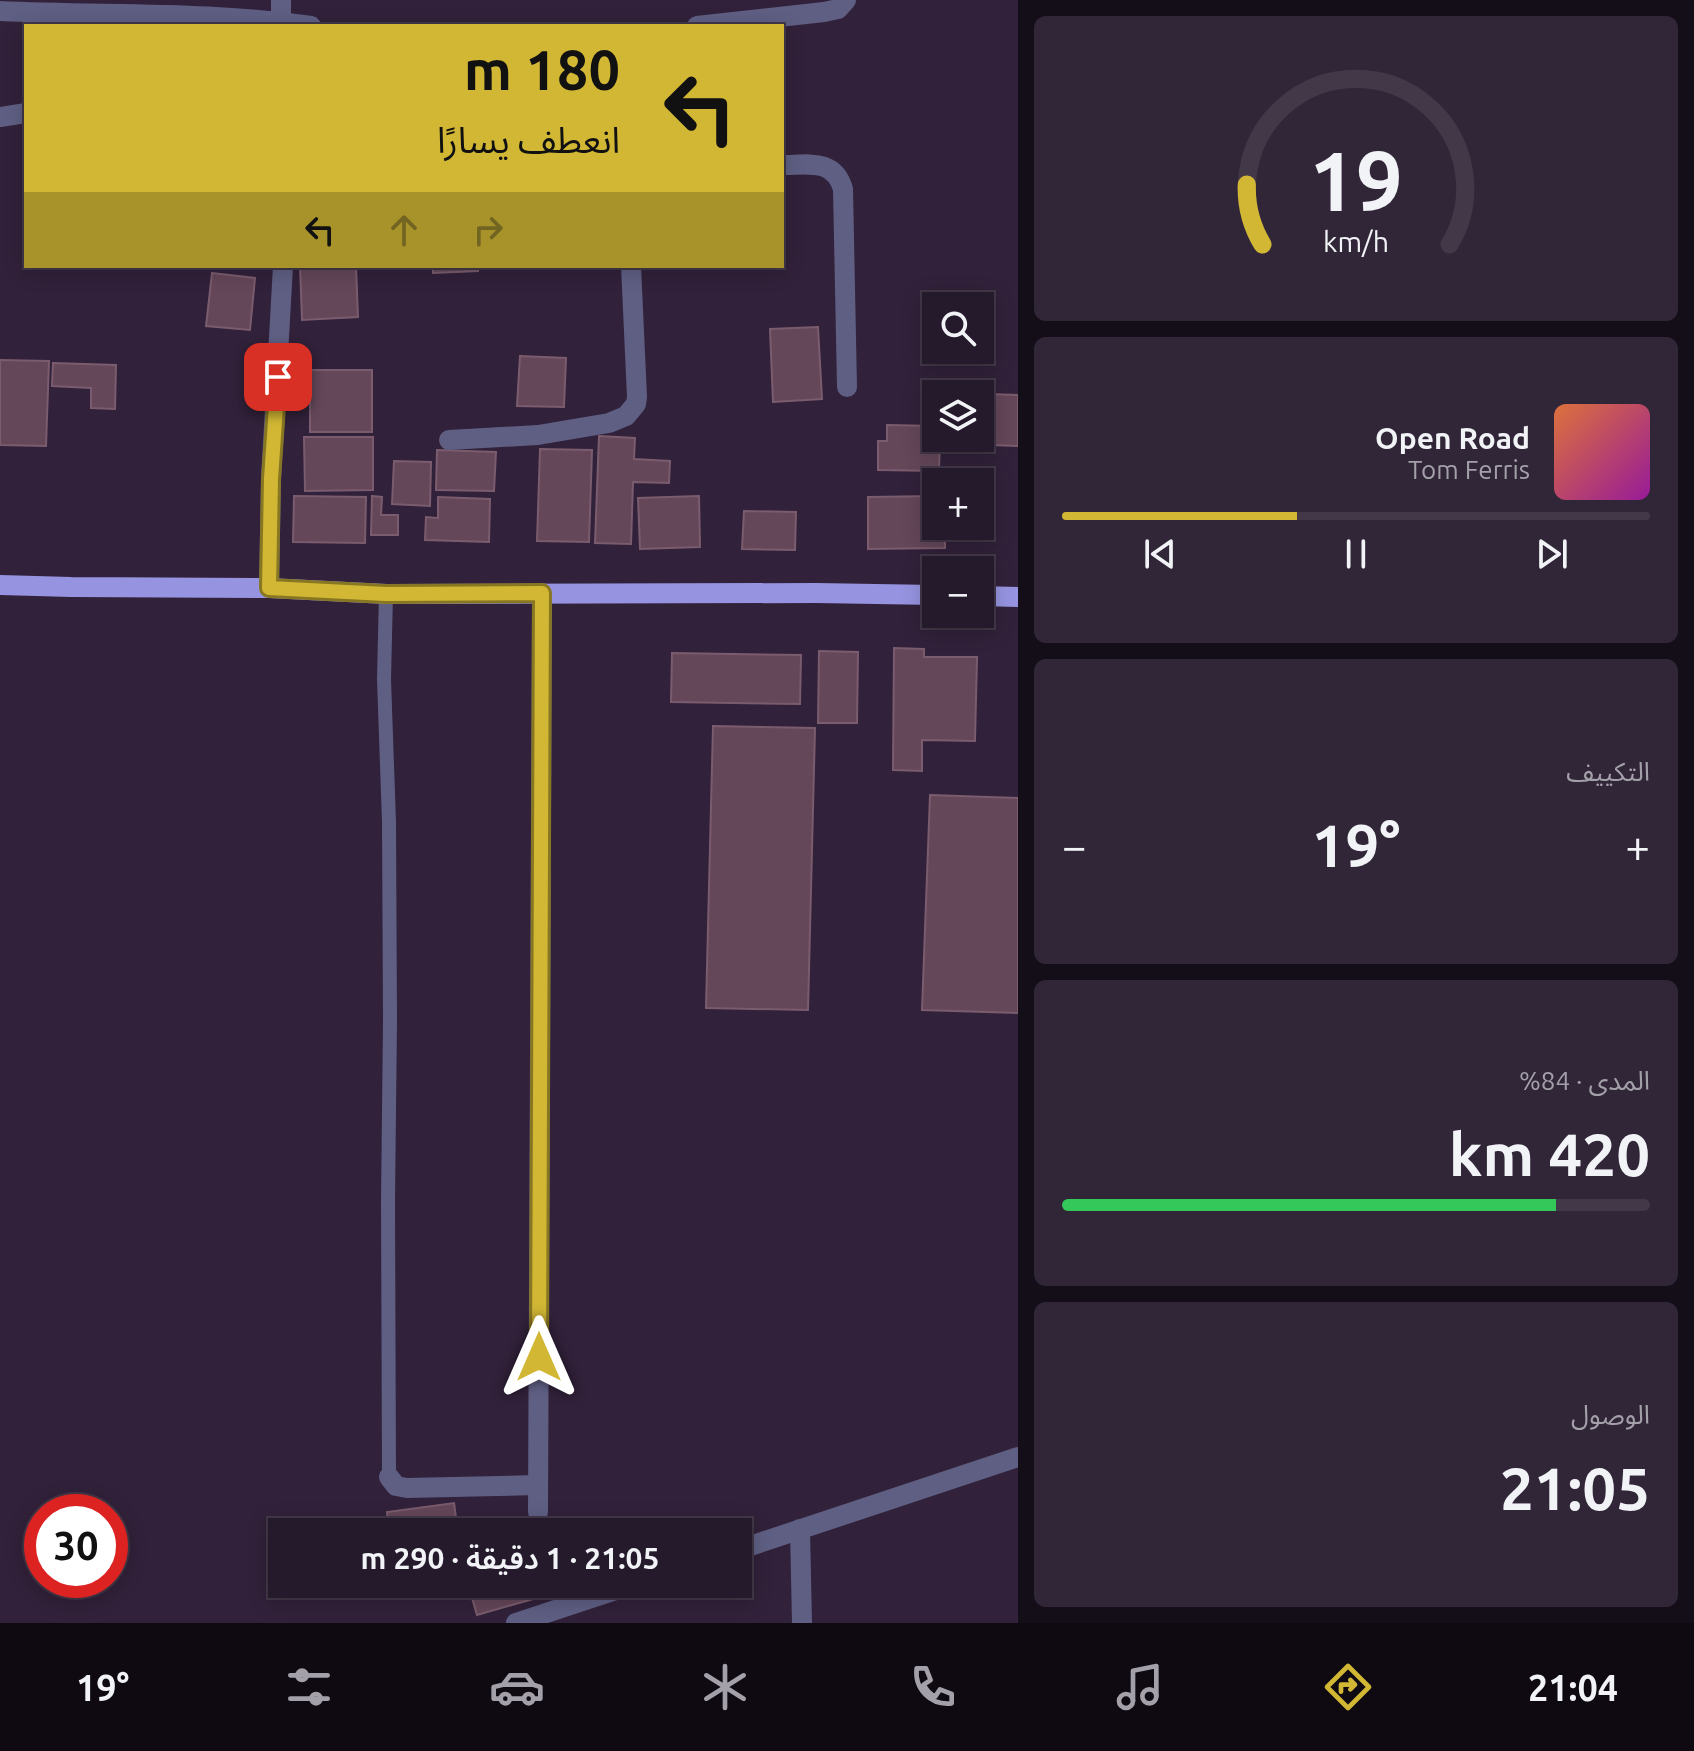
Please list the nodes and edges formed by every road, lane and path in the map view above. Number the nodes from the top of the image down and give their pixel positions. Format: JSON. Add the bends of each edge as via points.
{"nodes":[{"id":1,"x":281,"y":0,"type":"edge"},
{"id":2,"x":846,"y":0,"type":"edge"},
{"id":3,"x":0,"y":11,"type":"edge"},
{"id":4,"x":123,"y":20,"type":"edge"},
{"id":5,"x":281,"y":24,"type":"edge"},
{"id":6,"x":715,"y":24,"type":"edge"},
{"id":7,"x":24,"y":113,"type":"edge"},
{"id":8,"x":0,"y":117,"type":"edge"},
{"id":9,"x":784,"y":165,"type":"edge"},
{"id":10,"x":283,"y":268,"type":"edge"},
{"id":11,"x":631,"y":268,"type":"edge"},
{"id":12,"x":847,"y":387,"type":"dead end"},
{"id":13,"x":449,"y":440,"type":"dead end"},
{"id":14,"x":0,"y":585,"type":"edge"},
{"id":15,"x":269,"y":588,"type":"junction"},
{"id":16,"x":542,"y":593,"type":"junction"},
{"id":17,"x":386,"y":594,"type":"junction"},
{"id":18,"x":922,"y":595,"type":"edge"},
{"id":19,"x":994,"y":596,"type":"edge"},
{"id":20,"x":1018,"y":597,"type":"edge"},
{"id":21,"x":1018,"y":1457,"type":"edge"},
{"id":22,"x":389,"y":1477,"type":"joint"},
{"id":23,"x":538,"y":1485,"type":"junction"},
{"id":24,"x":538,"y":1512,"type":"dead end"},
{"id":25,"x":800,"y":1529,"type":"junction"},
{"id":26,"x":752,"y":1545,"type":"edge"},
{"id":27,"x":592,"y":1598,"type":"edge"},
{"id":28,"x":516,"y":1623,"type":"edge"},
{"id":29,"x":802,"y":1623,"type":"edge"}],
"edges":[{"from":1,"to":5,"type":"street"},
{"from":2,"to":6,"type":"street","via":[[838,9],[824,12]]},
{"from":3,"to":4,"type":"street"},
{"from":4,"to":5,"type":"street","via":[[199,16]]},
{"from":7,"to":8,"type":"street"},
{"from":9,"to":12,"type":"street","via":[[825,166],[843,189]]},
{"from":10,"to":15,"type":"street"},
{"from":11,"to":13,"type":"street","via":[[637,397],[626,416],[538,435]]},
{"from":14,"to":15,"type":"main road"},
{"from":15,"to":17,"type":"main road"},
{"from":16,"to":17,"type":"main road"},
{"from":16,"to":18,"type":"main road"},
{"from":16,"to":23,"type":"street"},
{"from":17,"to":22,"type":"lane"},
{"from":19,"to":20,"type":"main road"},
{"from":21,"to":25,"type":"street"},
{"from":22,"to":23,"type":"street","via":[[396,1486],[407,1488]]},
{"from":23,"to":24,"type":"street"},
{"from":25,"to":26,"type":"street"},
{"from":25,"to":29,"type":"street"},
{"from":27,"to":28,"type":"street"}]}
